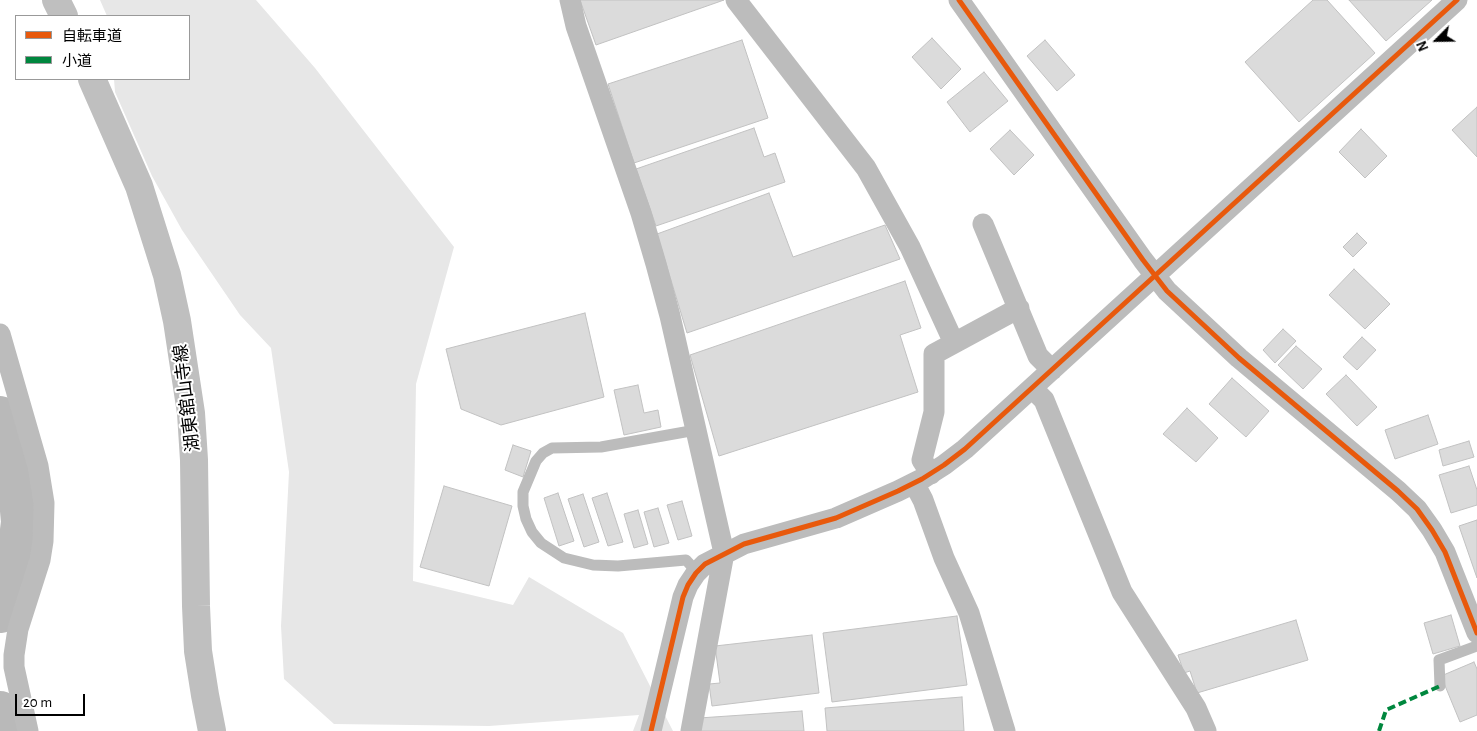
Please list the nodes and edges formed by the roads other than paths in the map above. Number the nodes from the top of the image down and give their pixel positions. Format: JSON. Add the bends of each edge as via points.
{"nodes":[{"id":1,"x":56,"y":0,"type":"edge"},
{"id":2,"x":570,"y":0,"type":"edge"},
{"id":3,"x":736,"y":0,"type":"edge"},
{"id":4,"x":959,"y":0,"type":"edge"},
{"id":5,"x":1457,"y":0,"type":"edge"},
{"id":6,"x":64,"y":15,"type":"edge"},
{"id":7,"x":92,"y":80,"type":"edge"},
{"id":8,"x":983,"y":224,"type":"dead end"},
{"id":9,"x":1155,"y":276,"type":"junction"},
{"id":10,"x":1018,"y":308,"type":"junction"},
{"id":11,"x":0,"y":334,"type":"edge"},
{"id":12,"x":954,"y":343,"type":"junction"},
{"id":13,"x":1052,"y":370,"type":"junction"},
{"id":14,"x":1032,"y":388,"type":"junction"},
{"id":15,"x":696,"y":430,"type":"junction"},
{"id":16,"x":923,"y":478,"type":"junction"},
{"id":17,"x":724,"y":553,"type":"junction"},
{"id":18,"x":697,"y":572,"type":"junction"},
{"id":19,"x":1477,"y":633,"type":"edge"},
{"id":20,"x":1477,"y":646,"type":"edge"},
{"id":21,"x":8,"y":680,"type":"edge"},
{"id":22,"x":1440,"y":686,"type":"dead end"},
{"id":23,"x":28,"y":731,"type":"edge"},
{"id":24,"x":212,"y":731,"type":"edge"},
{"id":25,"x":651,"y":731,"type":"edge"},
{"id":26,"x":691,"y":731,"type":"edge"},
{"id":27,"x":1005,"y":731,"type":"edge"},
{"id":28,"x":1206,"y":731,"type":"edge"}],
"edges":[{"from":1,"to":6,"type":"main road"},
{"from":2,"to":15,"type":"street","via":[[656,264]]},
{"from":3,"to":12,"type":"street","via":[[866,168],[910,247]]},
{"from":4,"to":9,"type":"street"},
{"from":5,"to":9,"type":"street"},
{"from":7,"to":24,"type":"main road","name":"湖東舘山寺線","via":[[139,186],[178,321],[189,394],[194,460],[198,651]]},
{"from":8,"to":10,"type":"street"},
{"from":9,"to":13,"type":"street"},
{"from":9,"to":19,"type":"street","via":[[1239,358],[1417,509],[1446,552]]},
{"from":10,"to":12,"type":"street"},
{"from":10,"to":13,"type":"street","via":[[1038,356]]},
{"from":11,"to":21,"type":"street","via":[[38,466],[45,522],[40,560],[15,642]]},
{"from":12,"to":16,"type":"street","via":[[934,354],[934,412],[922,460]]},
{"from":13,"to":14,"type":"street"},
{"from":14,"to":16,"type":"street","via":[[965,448]]},
{"from":14,"to":28,"type":"street","via":[[1044,400],[1122,592],[1196,708]]},
{"from":15,"to":17,"type":"street"},
{"from":15,"to":18,"type":"lane","via":[[601,447],[552,448],[536,461],[523,492],[523,506],[529,525],[541,543],[564,558],[618,566],[686,560]]},
{"from":16,"to":17,"type":"street","via":[[836,518],[744,544]]},
{"from":16,"to":27,"type":"street","via":[[923,500],[969,613]]},
{"from":17,"to":18,"type":"street"},
{"from":17,"to":26,"type":"street"},
{"from":18,"to":25,"type":"street","via":[[683,597]]},
{"from":20,"to":22,"type":"lane","via":[[1439,660]]},
{"from":21,"to":23,"type":"street"}]}
